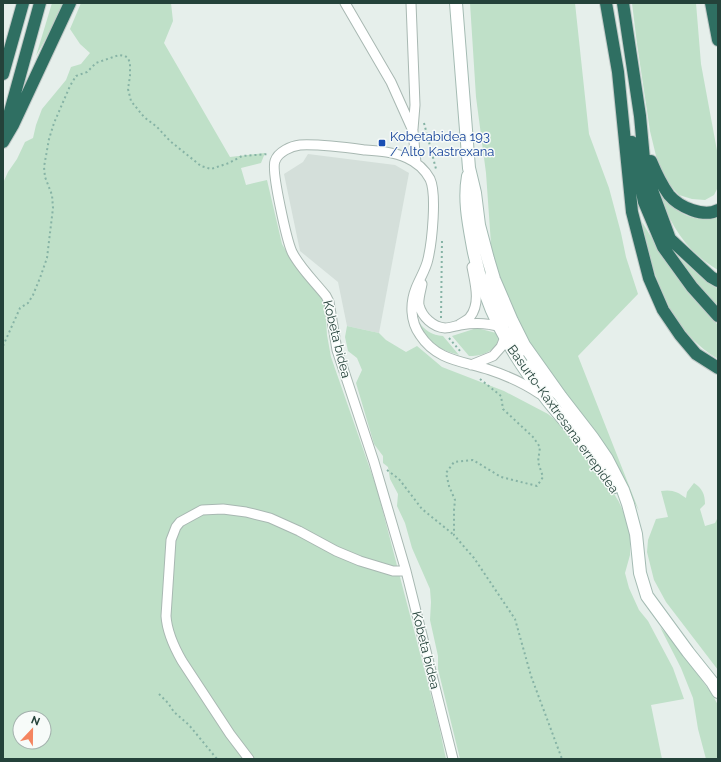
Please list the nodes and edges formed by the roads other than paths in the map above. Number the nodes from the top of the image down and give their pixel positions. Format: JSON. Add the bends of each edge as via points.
{"nodes":[{"id":1,"x":23,"y":3,"type":"edge"},
{"id":2,"x":40,"y":3,"type":"edge"},
{"id":3,"x":70,"y":3,"type":"edge"},
{"id":4,"x":345,"y":3,"type":"edge"},
{"id":5,"x":411,"y":3,"type":"edge"},
{"id":6,"x":456,"y":3,"type":"edge"},
{"id":7,"x":606,"y":3,"type":"edge"},
{"id":8,"x":623,"y":3,"type":"edge"},
{"id":9,"x":711,"y":3,"type":"edge"},
{"id":10,"x":718,"y":40,"type":"edge"},
{"id":11,"x":3,"y":74,"type":"edge"},
{"id":12,"x":619,"y":78,"type":"junction"},
{"id":13,"x":640,"y":116,"type":"junction"},
{"id":14,"x":413,"y":131,"type":"junction"},
{"id":15,"x":3,"y":136,"type":"edge"},
{"id":16,"x":3,"y":142,"type":"edge"},
{"id":17,"x":416,"y":163,"type":"junction"},
{"id":18,"x":469,"y":168,"type":"junction"},
{"id":19,"x":718,"y":210,"type":"edge"},
{"id":20,"x":471,"y":238,"type":"junction"},
{"id":21,"x":491,"y":269,"type":"junction"},
{"id":22,"x":424,"y":272,"type":"junction"},
{"id":23,"x":715,"y":279,"type":"edge"},
{"id":24,"x":718,"y":316,"type":"edge"},
{"id":25,"x":457,"y":326,"type":"junction"},
{"id":26,"x":503,"y":331,"type":"junction"},
{"id":27,"x":471,"y":365,"type":"junction"},
{"id":28,"x":718,"y":368,"type":"edge"},
{"id":29,"x":561,"y":397,"type":"junction"},
{"id":30,"x":549,"y":401,"type":"junction"},
{"id":31,"x":633,"y":520,"type":"junction"},
{"id":32,"x":406,"y":571,"type":"junction"},
{"id":33,"x":718,"y":692,"type":"edge"},
{"id":34,"x":248,"y":759,"type":"edge"},
{"id":35,"x":453,"y":759,"type":"edge"}],
"edges":[{"from":1,"to":11,"type":"highway"},
{"from":2,"to":15,"type":"highway"},
{"from":3,"to":16,"type":"highway"},
{"from":4,"to":14,"type":"street","via":[[390,82]]},
{"from":5,"to":14,"type":"street","via":[[415,105]]},
{"from":6,"to":18,"type":"street"},
{"from":7,"to":12,"type":"highway"},
{"from":8,"to":13,"type":"highway"},
{"from":9,"to":10,"type":"highway"},
{"from":12,"to":24,"type":"highway","via":[[644,202],[663,247],[692,287]]},
{"from":12,"to":28,"type":"highway","via":[[632,212],[649,278],[663,310],[680,335],[696,354]]},
{"from":13,"to":19,"type":"highway","via":[[656,175],[671,196],[700,213]]},
{"from":13,"to":23,"type":"highway","via":[[644,159],[670,240]]},
{"from":14,"to":17,"type":"street"},
{"from":17,"to":22,"type":"street","via":[[430,180],[434,194],[433,225]]},
{"from":17,"to":32,"type":"street","name":"Kobeta bidea","via":[[390,153],[312,144],[283,151],[274,162],[274,177],[290,245],[329,302],[337,350]]},
{"from":18,"to":20,"type":"street","name":"Basurto-Kaxtresana errepidea","via":[[466,192]]},
{"from":18,"to":21,"type":"street","name":"Basurto-Kaxtresana errepidea"},
{"from":20,"to":25,"type":"street","via":[[475,306],[470,317]]},
{"from":20,"to":26,"type":"street","name":"Basurto-Kaxtresana errepidea","via":[[479,277],[493,315]]},
{"from":21,"to":26,"type":"street","via":[[488,283],[503,320]]},
{"from":21,"to":29,"type":"street","name":"Basurto-Kaxtresana errepidea","via":[[503,302],[524,345]]},
{"from":22,"to":25,"type":"street","via":[[419,304],[425,318],[444,328]]},
{"from":22,"to":27,"type":"street","via":[[416,288],[412,320],[432,350],[447,358]]},
{"from":25,"to":26,"type":"street","via":[[482,323]]},
{"from":26,"to":27,"type":"street","via":[[501,347],[493,356]]},
{"from":26,"to":29,"type":"street","via":[[511,335],[547,388]]},
{"from":26,"to":30,"type":"street","name":"Basurto-Kaxtresana errepidea","via":[[523,367]]},
{"from":27,"to":30,"type":"street","via":[[517,380]]},
{"from":29,"to":31,"type":"street","name":"Basurto-Kaxtresana errepidea","via":[[607,459],[623,490]]},
{"from":30,"to":31,"type":"street","name":"Basurto-Kaxtresana errepidea","via":[[610,479]]},
{"from":31,"to":33,"type":"street","via":[[640,573],[647,596]]},
{"from":32,"to":34,"type":"street","via":[[393,571],[360,561],[270,518],[246,512],[202,510],[176,527],[171,540],[166,626],[182,661]]},
{"from":32,"to":35,"type":"street","name":"Kobeta bidea"}]}
